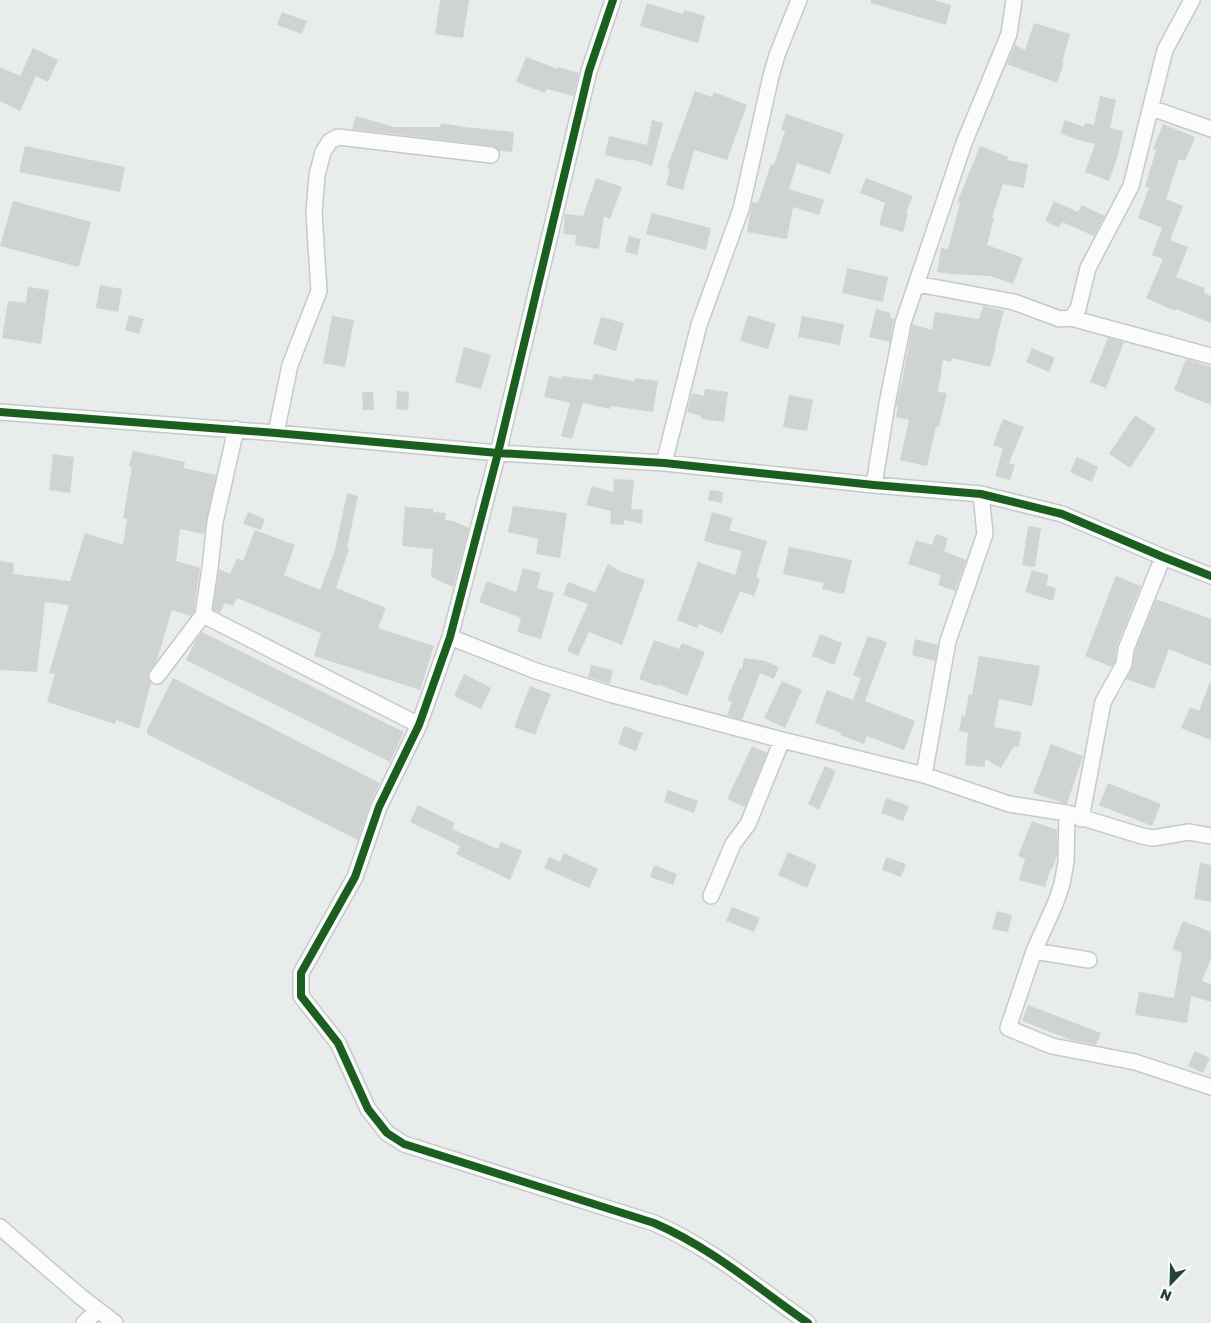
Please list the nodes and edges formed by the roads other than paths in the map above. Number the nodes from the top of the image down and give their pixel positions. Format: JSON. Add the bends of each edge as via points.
{"nodes":[{"id":1,"x":613,"y":0,"type":"edge"},
{"id":2,"x":799,"y":0,"type":"edge"},
{"id":3,"x":1014,"y":0,"type":"edge"},
{"id":4,"x":1192,"y":0,"type":"edge"},
{"id":5,"x":1151,"y":108,"type":"junction"},
{"id":6,"x":1211,"y":129,"type":"edge"},
{"id":7,"x":491,"y":155,"type":"dead end"},
{"id":8,"x":917,"y":284,"type":"junction"},
{"id":9,"x":1071,"y":318,"type":"junction"},
{"id":10,"x":1211,"y":356,"type":"edge"},
{"id":11,"x":0,"y":412,"type":"edge"},
{"id":12,"x":236,"y":430,"type":"junction"},
{"id":13,"x":276,"y":433,"type":"junction"},
{"id":14,"x":498,"y":453,"type":"junction"},
{"id":15,"x":664,"y":463,"type":"junction"},
{"id":16,"x":874,"y":485,"type":"junction"},
{"id":17,"x":981,"y":494,"type":"junction"},
{"id":18,"x":1163,"y":557,"type":"junction"},
{"id":19,"x":1211,"y":576,"type":"edge"},
{"id":20,"x":202,"y":615,"type":"junction"},
{"id":21,"x":450,"y":636,"type":"junction"},
{"id":22,"x":157,"y":676,"type":"dead end"},
{"id":23,"x":418,"y":725,"type":"junction"},
{"id":24,"x":782,"y":740,"type":"junction"},
{"id":25,"x":924,"y":775,"type":"junction"},
{"id":26,"x":1067,"y":814,"type":"junction"},
{"id":27,"x":1081,"y":819,"type":"junction"},
{"id":28,"x":1211,"y":836,"type":"edge"},
{"id":29,"x":711,"y":896,"type":"dead end"},
{"id":30,"x":1034,"y":951,"type":"junction"},
{"id":31,"x":1090,"y":960,"type":"dead end"},
{"id":32,"x":1211,"y":1087,"type":"edge"},
{"id":33,"x":0,"y":1227,"type":"edge"},
{"id":34,"x":98,"y":1310,"type":"junction"},
{"id":35,"x":84,"y":1323,"type":"edge"},
{"id":36,"x":115,"y":1323,"type":"edge"},
{"id":37,"x":808,"y":1323,"type":"edge"}],
"edges":[{"from":1,"to":14,"type":"street","via":[[589,71]]},
{"from":2,"to":15,"type":"street","via":[[777,55],[741,209],[699,325]]},
{"from":3,"to":8,"type":"street","via":[[1009,34],[964,142]]},
{"from":4,"to":5,"type":"street","via":[[1165,50]]},
{"from":5,"to":6,"type":"street"},
{"from":5,"to":9,"type":"street","via":[[1131,186],[1088,268],[1078,309]]},
{"from":7,"to":13,"type":"street","via":[[338,137],[330,141],[323,152],[317,175],[314,213],[320,291],[290,365]]},
{"from":8,"to":9,"type":"street","via":[[1014,302],[1060,319]]},
{"from":8,"to":16,"type":"street","via":[[904,323]]},
{"from":9,"to":10,"type":"street"},
{"from":11,"to":12,"type":"street"},
{"from":12,"to":13,"type":"street"},
{"from":12,"to":20,"type":"street","via":[[215,522]]},
{"from":13,"to":14,"type":"street"},
{"from":14,"to":15,"type":"street"},
{"from":14,"to":21,"type":"street"},
{"from":15,"to":16,"type":"street"},
{"from":16,"to":17,"type":"street"},
{"from":17,"to":18,"type":"street","via":[[1062,514]]},
{"from":17,"to":25,"type":"street","via":[[985,534],[948,641]]},
{"from":18,"to":19,"type":"street"},
{"from":18,"to":27,"type":"street","via":[[1126,649],[1124,664],[1103,702]]},
{"from":20,"to":22,"type":"street"},
{"from":20,"to":23,"type":"street"},
{"from":21,"to":23,"type":"street"},
{"from":21,"to":24,"type":"street","via":[[536,671],[601,692]]},
{"from":23,"to":37,"type":"street","via":[[379,807],[355,877],[301,973],[301,996],[338,1043],[368,1109],[387,1133],[404,1144],[671,1230],[702,1248]]},
{"from":24,"to":25,"type":"street"},
{"from":24,"to":29,"type":"street","via":[[748,824],[733,844]]},
{"from":25,"to":26,"type":"street","via":[[1009,804]]},
{"from":26,"to":27,"type":"street"},
{"from":26,"to":30,"type":"street","via":[[1062,884]]},
{"from":27,"to":28,"type":"street","via":[[1153,838],[1189,832]]},
{"from":30,"to":31,"type":"street"},
{"from":30,"to":32,"type":"street","via":[[1008,1028],[1052,1046],[1130,1060]]},
{"from":33,"to":34,"type":"street"},
{"from":34,"to":35,"type":"street"},
{"from":34,"to":36,"type":"street"}]}
